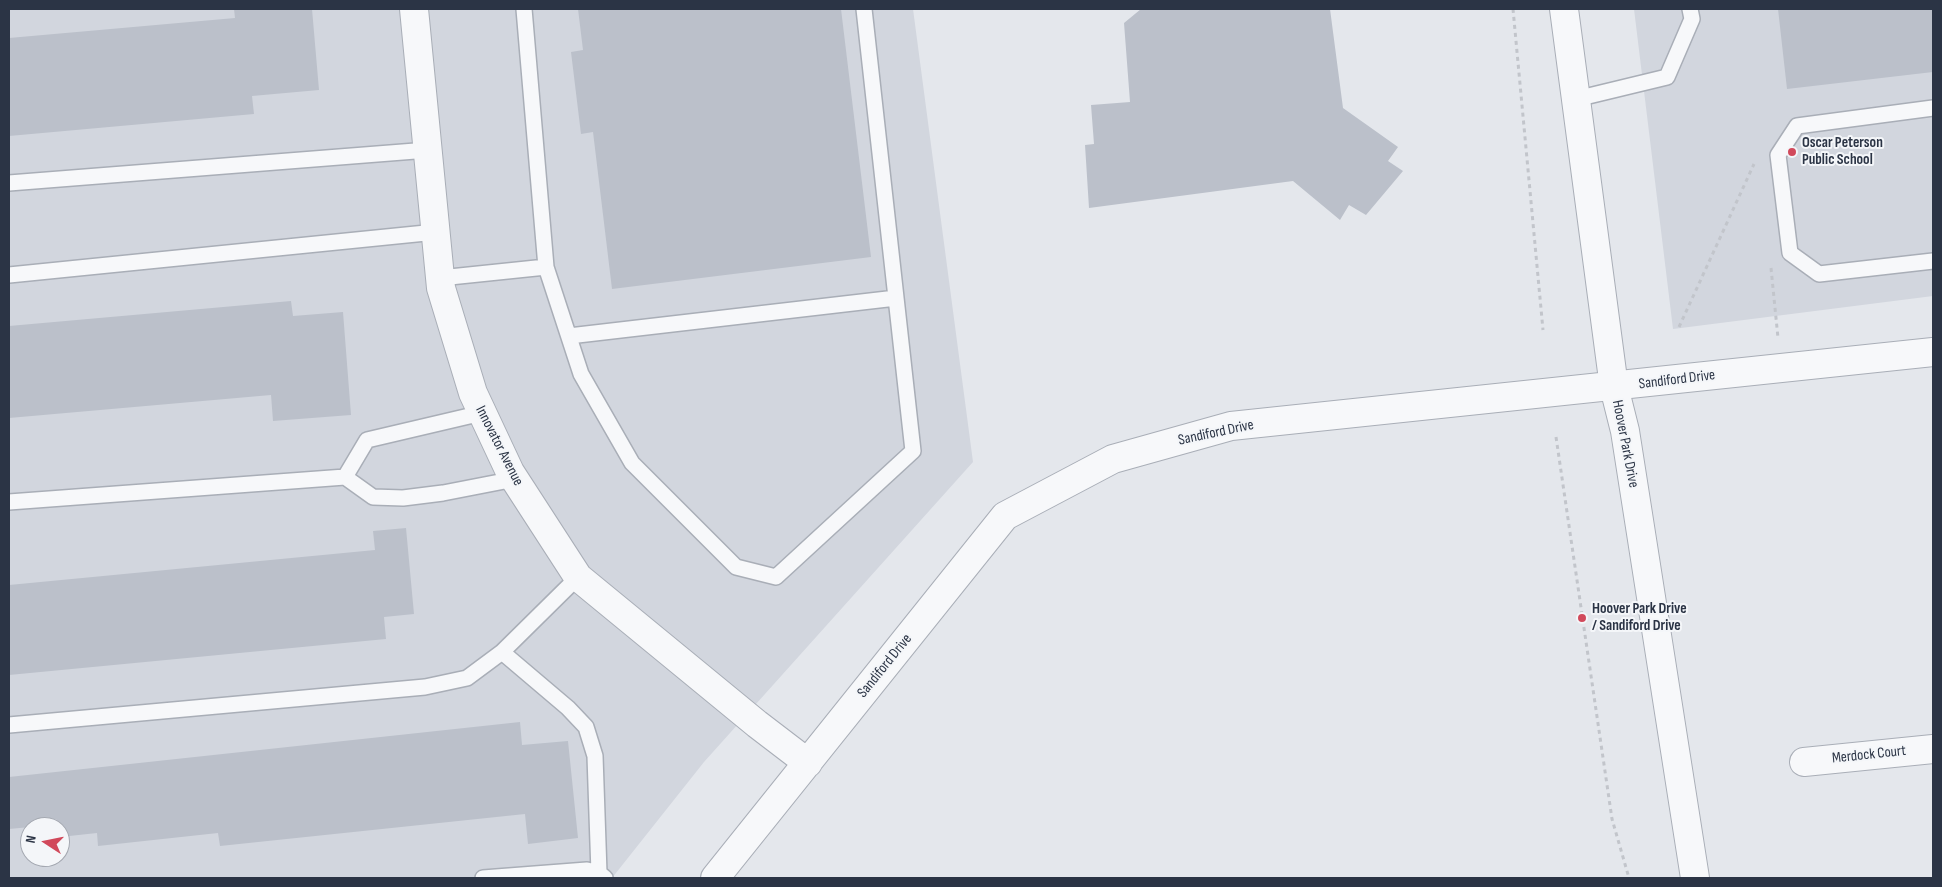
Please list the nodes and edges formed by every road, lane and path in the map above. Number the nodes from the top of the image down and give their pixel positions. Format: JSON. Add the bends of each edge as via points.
{"nodes":[{"id":1,"x":414,"y":9,"type":"edge"},
{"id":2,"x":524,"y":9,"type":"edge"},
{"id":3,"x":864,"y":9,"type":"edge"},
{"id":4,"x":1513,"y":9,"type":"edge"},
{"id":5,"x":1564,"y":9,"type":"edge"},
{"id":6,"x":1690,"y":9,"type":"edge"},
{"id":7,"x":1576,"y":99,"type":"junction"},
{"id":8,"x":1933,"y":108,"type":"edge"},
{"id":9,"x":428,"y":150,"type":"junction"},
{"id":10,"x":1758,"y":156,"type":"dead end"},
{"id":11,"x":9,"y":183,"type":"edge"},
{"id":12,"x":436,"y":232,"type":"junction"},
{"id":13,"x":1933,"y":261,"type":"edge"},
{"id":14,"x":1770,"y":262,"type":"dead end"},
{"id":15,"x":546,"y":267,"type":"junction"},
{"id":16,"x":9,"y":274,"type":"edge"},
{"id":17,"x":440,"y":278,"type":"junction"},
{"id":18,"x":896,"y":298,"type":"junction"},
{"id":19,"x":1679,"y":327,"type":"dead end"},
{"id":20,"x":1543,"y":330,"type":"dead end"},
{"id":21,"x":569,"y":336,"type":"junction"},
{"id":22,"x":1933,"y":352,"type":"edge"},
{"id":23,"x":1781,"y":369,"type":"junction"},
{"id":24,"x":1614,"y":387,"type":"junction"},
{"id":25,"x":482,"y":413,"type":"junction"},
{"id":26,"x":1556,"y":436,"type":"dead end"},
{"id":27,"x":345,"y":476,"type":"junction"},
{"id":28,"x":515,"y":479,"type":"junction"},
{"id":29,"x":9,"y":502,"type":"edge"},
{"id":30,"x":578,"y":577,"type":"junction"},
{"id":31,"x":502,"y":652,"type":"junction"},
{"id":32,"x":9,"y":725,"type":"edge"},
{"id":33,"x":1933,"y":749,"type":"edge"},
{"id":34,"x":1804,"y":762,"type":"dead end"},
{"id":35,"x":808,"y":763,"type":"junction"},
{"id":36,"x":602,"y":876,"type":"edge"},
{"id":37,"x":483,"y":878,"type":"edge"},
{"id":38,"x":715,"y":878,"type":"edge"},
{"id":39,"x":1629,"y":878,"type":"edge"},
{"id":40,"x":1695,"y":878,"type":"edge"}],
"edges":[{"from":1,"to":9,"type":"street","name":"Innovator Avenue"},
{"from":2,"to":15,"type":"lane"},
{"from":3,"to":18,"type":"lane"},
{"from":4,"to":20,"type":"path"},
{"from":5,"to":7,"type":"street","name":"Hoover Park Drive"},
{"from":6,"to":7,"type":"lane","via":[[1692,19],[1667,77]]},
{"from":7,"to":24,"type":"street","name":"Hoover Park Drive"},
{"from":8,"to":13,"type":"lane","via":[[1797,126],[1778,155],[1790,253],[1819,274]]},
{"from":9,"to":11,"type":"lane"},
{"from":9,"to":12,"type":"street","name":"Innovator Avenue"},
{"from":10,"to":19,"type":"path"},
{"from":12,"to":16,"type":"lane"},
{"from":12,"to":17,"type":"street","name":"Innovator Avenue"},
{"from":14,"to":23,"type":"path"},
{"from":15,"to":17,"type":"lane"},
{"from":15,"to":21,"type":"lane"},
{"from":17,"to":25,"type":"street","name":"Innovator Avenue","via":[[473,393]]},
{"from":18,"to":21,"type":"lane"},
{"from":18,"to":21,"type":"lane","via":[[913,452],[776,576],[736,567],[632,462],[581,374]]},
{"from":22,"to":23,"type":"street","name":"Sandiford Drive"},
{"from":23,"to":24,"type":"street","name":"Sandiford Drive"},
{"from":24,"to":35,"type":"street","name":"Sandiford Drive","via":[[1231,426],[1113,458],[1005,516]]},
{"from":24,"to":40,"type":"street","name":"Hoover Park Drive","via":[[1625,431]]},
{"from":25,"to":27,"type":"lane","via":[[367,440]]},
{"from":25,"to":28,"type":"street","name":"Innovator Avenue"},
{"from":26,"to":39,"type":"path","via":[[1612,819]]},
{"from":27,"to":28,"type":"lane","via":[[373,498],[443,493]]},
{"from":27,"to":29,"type":"lane"},
{"from":28,"to":30,"type":"street","name":"Innovator Avenue"},
{"from":30,"to":31,"type":"lane"},
{"from":30,"to":35,"type":"street","name":"Innovator Avenue"},
{"from":31,"to":32,"type":"lane","via":[[467,678],[425,687]]},
{"from":31,"to":36,"type":"lane","via":[[586,727],[595,756]]},
{"from":33,"to":34,"type":"street","name":"Merdock Court"},
{"from":35,"to":38,"type":"street","name":"Sandiford Drive"},
{"from":36,"to":37,"type":"lane","via":[[588,870]]}]}
